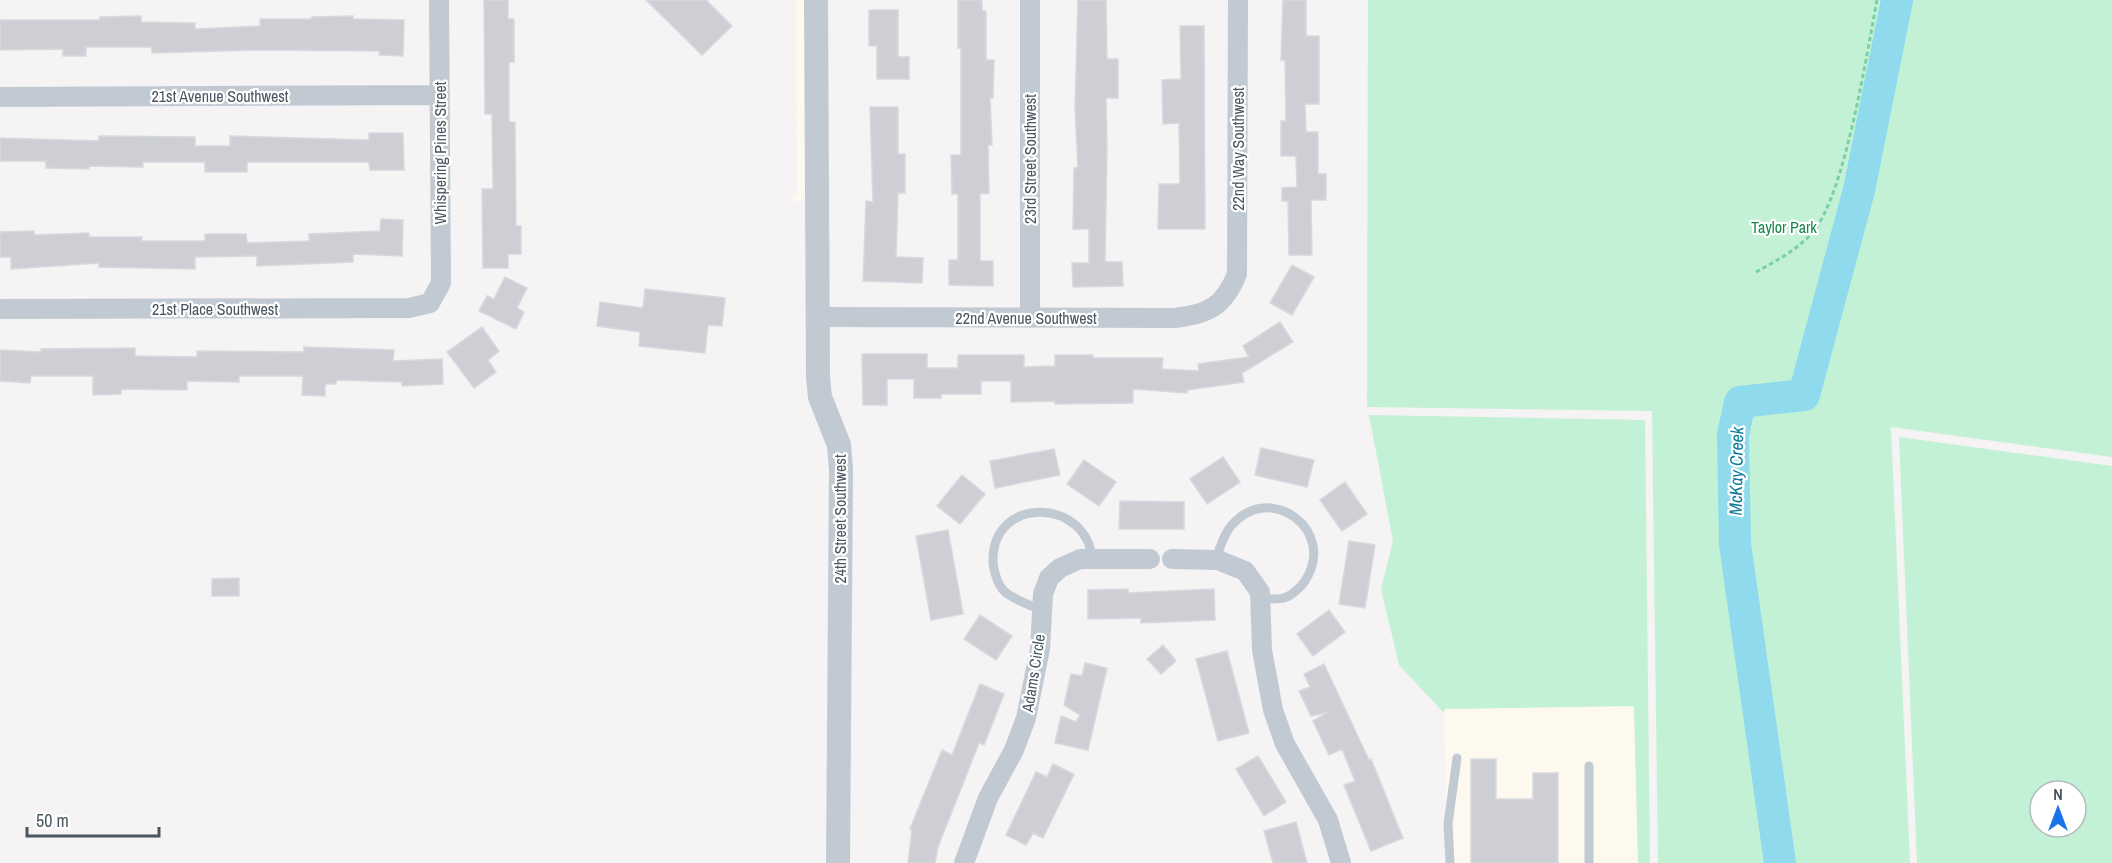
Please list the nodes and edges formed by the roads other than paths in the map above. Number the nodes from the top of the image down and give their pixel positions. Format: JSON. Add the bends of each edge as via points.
{"nodes":[{"id":1,"x":439,"y":0,"type":"edge"},
{"id":2,"x":816,"y":0,"type":"edge"},
{"id":3,"x":1030,"y":0,"type":"edge"},
{"id":4,"x":1238,"y":0,"type":"edge"},
{"id":5,"x":440,"y":95,"type":"junction"},
{"id":6,"x":0,"y":97,"type":"edge"},
{"id":7,"x":1228,"y":296,"type":"joint"},
{"id":8,"x":430,"y":303,"type":"joint"},
{"id":9,"x":0,"y":309,"type":"edge"},
{"id":10,"x":817,"y":317,"type":"junction"},
{"id":11,"x":1030,"y":318,"type":"junction"},
{"id":12,"x":1092,"y":559,"type":"junction"},
{"id":13,"x":1150,"y":559,"type":"dead end"},
{"id":14,"x":1172,"y":559,"type":"dead end"},
{"id":15,"x":1215,"y":560,"type":"junction"},
{"id":16,"x":1260,"y":598,"type":"junction"},
{"id":17,"x":1041,"y":610,"type":"junction"},
{"id":18,"x":1457,"y":758,"type":"dead end"},
{"id":19,"x":1589,"y":766,"type":"dead end"},
{"id":20,"x":838,"y":863,"type":"edge"},
{"id":21,"x":964,"y":863,"type":"edge"},
{"id":22,"x":1341,"y":863,"type":"edge"},
{"id":23,"x":1450,"y":863,"type":"edge"},
{"id":24,"x":1589,"y":863,"type":"edge"}],
"edges":[{"from":1,"to":5,"type":"street","name":"Whispering Pines Street"},
{"from":2,"to":10,"type":"street","name":"24th Street Southwest"},
{"from":3,"to":11,"type":"street","name":"23rd Street Southwest"},
{"from":4,"to":7,"type":"street","name":"22nd Way Southwest","via":[[1237,274]]},
{"from":5,"to":6,"type":"street","name":"21st Avenue Southwest"},
{"from":5,"to":8,"type":"street","name":"Whispering Pines Street","via":[[441,283]]},
{"from":7,"to":11,"type":"street","name":"22nd Avenue Southwest","via":[[1212,309],[1192,316]]},
{"from":8,"to":9,"type":"street","name":"21st Place Southwest","via":[[409,308]]},
{"from":10,"to":11,"type":"street","name":"22nd Avenue Southwest"},
{"from":10,"to":20,"type":"street","name":"24th Street Southwest","via":[[820,397],[839,445],[841,469]]},
{"from":12,"to":13,"type":"street","name":"Adams Circle"},
{"from":12,"to":17,"type":"street","name":"Adams Circle","via":[[1080,559],[1049,578]]},
{"from":12,"to":17,"type":"lane","via":[[1091,544],[1077,525],[1060,515],[1026,513],[999,532],[993,568],[1003,590]]},
{"from":14,"to":15,"type":"street"},
{"from":15,"to":16,"type":"street","via":[[1245,571]]},
{"from":15,"to":16,"type":"lane","via":[[1229,528],[1243,514],[1260,507],[1295,516],[1312,541],[1309,574],[1301,586],[1284,598]]},
{"from":16,"to":22,"type":"street","via":[[1262,650],[1273,710],[1285,744],[1328,820]]},
{"from":17,"to":21,"type":"street","name":"Adams Circle","via":[[1040,649],[1026,718],[988,798]]},
{"from":18,"to":23,"type":"lane","via":[[1448,824]]},
{"from":19,"to":24,"type":"lane"}]}
